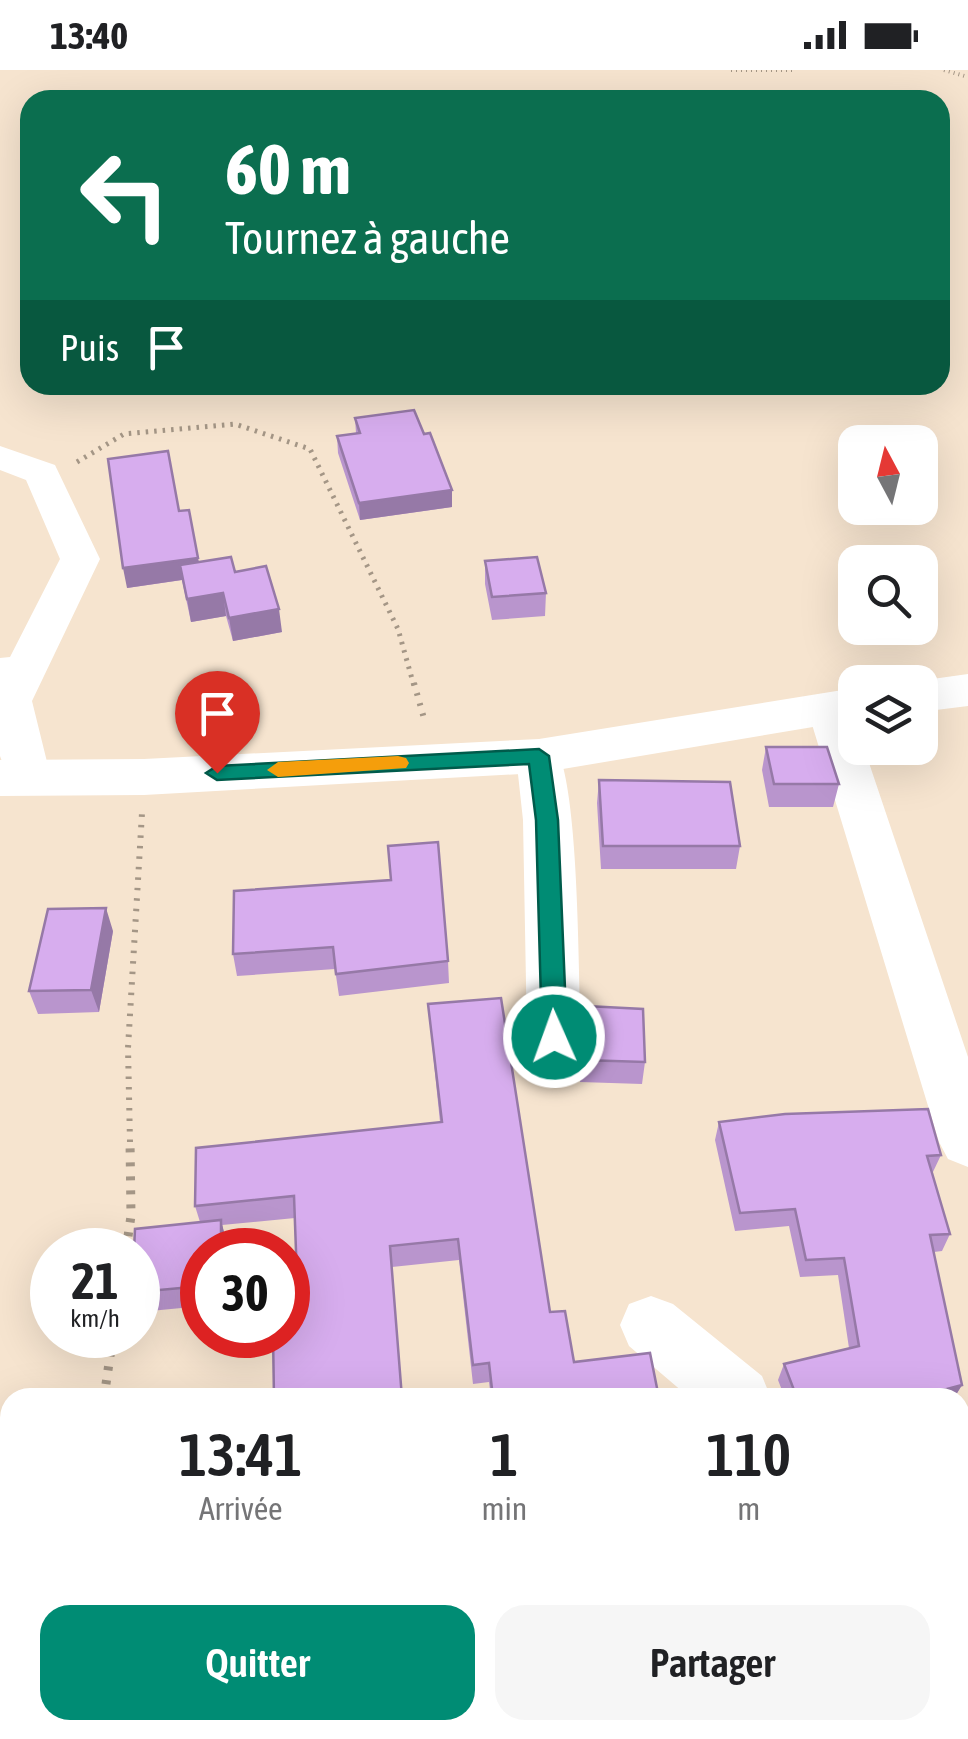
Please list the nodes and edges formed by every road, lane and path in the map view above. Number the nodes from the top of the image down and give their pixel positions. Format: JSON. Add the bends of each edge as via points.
{"nodes":[{"id":1,"x":731,"y":70,"type":"edge"},
{"id":2,"x":792,"y":70,"type":"edge"},
{"id":3,"x":944,"y":70,"type":"edge"},
{"id":4,"x":968,"y":77,"type":"edge"},
{"id":5,"x":0,"y":457,"type":"edge"},
{"id":6,"x":46,"y":480,"type":"junction"},
{"id":7,"x":0,"y":645,"type":"edge"},
{"id":8,"x":968,"y":690,"type":"edge"},
{"id":9,"x":938,"y":694,"type":"edge"},
{"id":10,"x":10,"y":701,"type":"junction"},
{"id":11,"x":838,"y":707,"type":"edge"},
{"id":12,"x":539,"y":756,"type":"junction"},
{"id":13,"x":436,"y":761,"type":"junction"},
{"id":14,"x":859,"y":765,"type":"edge"},
{"id":15,"x":144,"y":777,"type":"junction"},
{"id":16,"x":14,"y":778,"type":"edge"},
{"id":17,"x":554,"y":1037,"type":"dead end"},
{"id":18,"x":968,"y":1142,"type":"edge"},
{"id":19,"x":129,"y":1228,"type":"edge"},
{"id":20,"x":651,"y":1325,"type":"dead end"},
{"id":21,"x":110,"y":1358,"type":"edge"},
{"id":22,"x":105,"y":1388,"type":"edge"},
{"id":23,"x":727,"y":1388,"type":"edge"}],
"edges":[{"from":1,"to":2,"type":"path"},
{"from":3,"to":4,"type":"path"},
{"from":5,"to":6,"type":"street"},
{"from":6,"to":10,"type":"street","via":[[80,558]]},
{"from":6,"to":13,"type":"path","via":[[124,434],[235,424],[310,449],[398,629]]},
{"from":7,"to":10,"type":"street"},
{"from":8,"to":9,"type":"main road"},
{"from":10,"to":16,"type":"street"},
{"from":11,"to":12,"type":"main road"},
{"from":12,"to":13,"type":"main road"},
{"from":12,"to":17,"type":"street"},
{"from":13,"to":15,"type":"main road"},
{"from":14,"to":18,"type":"street"},
{"from":15,"to":16,"type":"main road"},
{"from":15,"to":19,"type":"path","via":[[128,1048]]},
{"from":20,"to":23,"type":"street"},
{"from":21,"to":22,"type":"path"}]}
